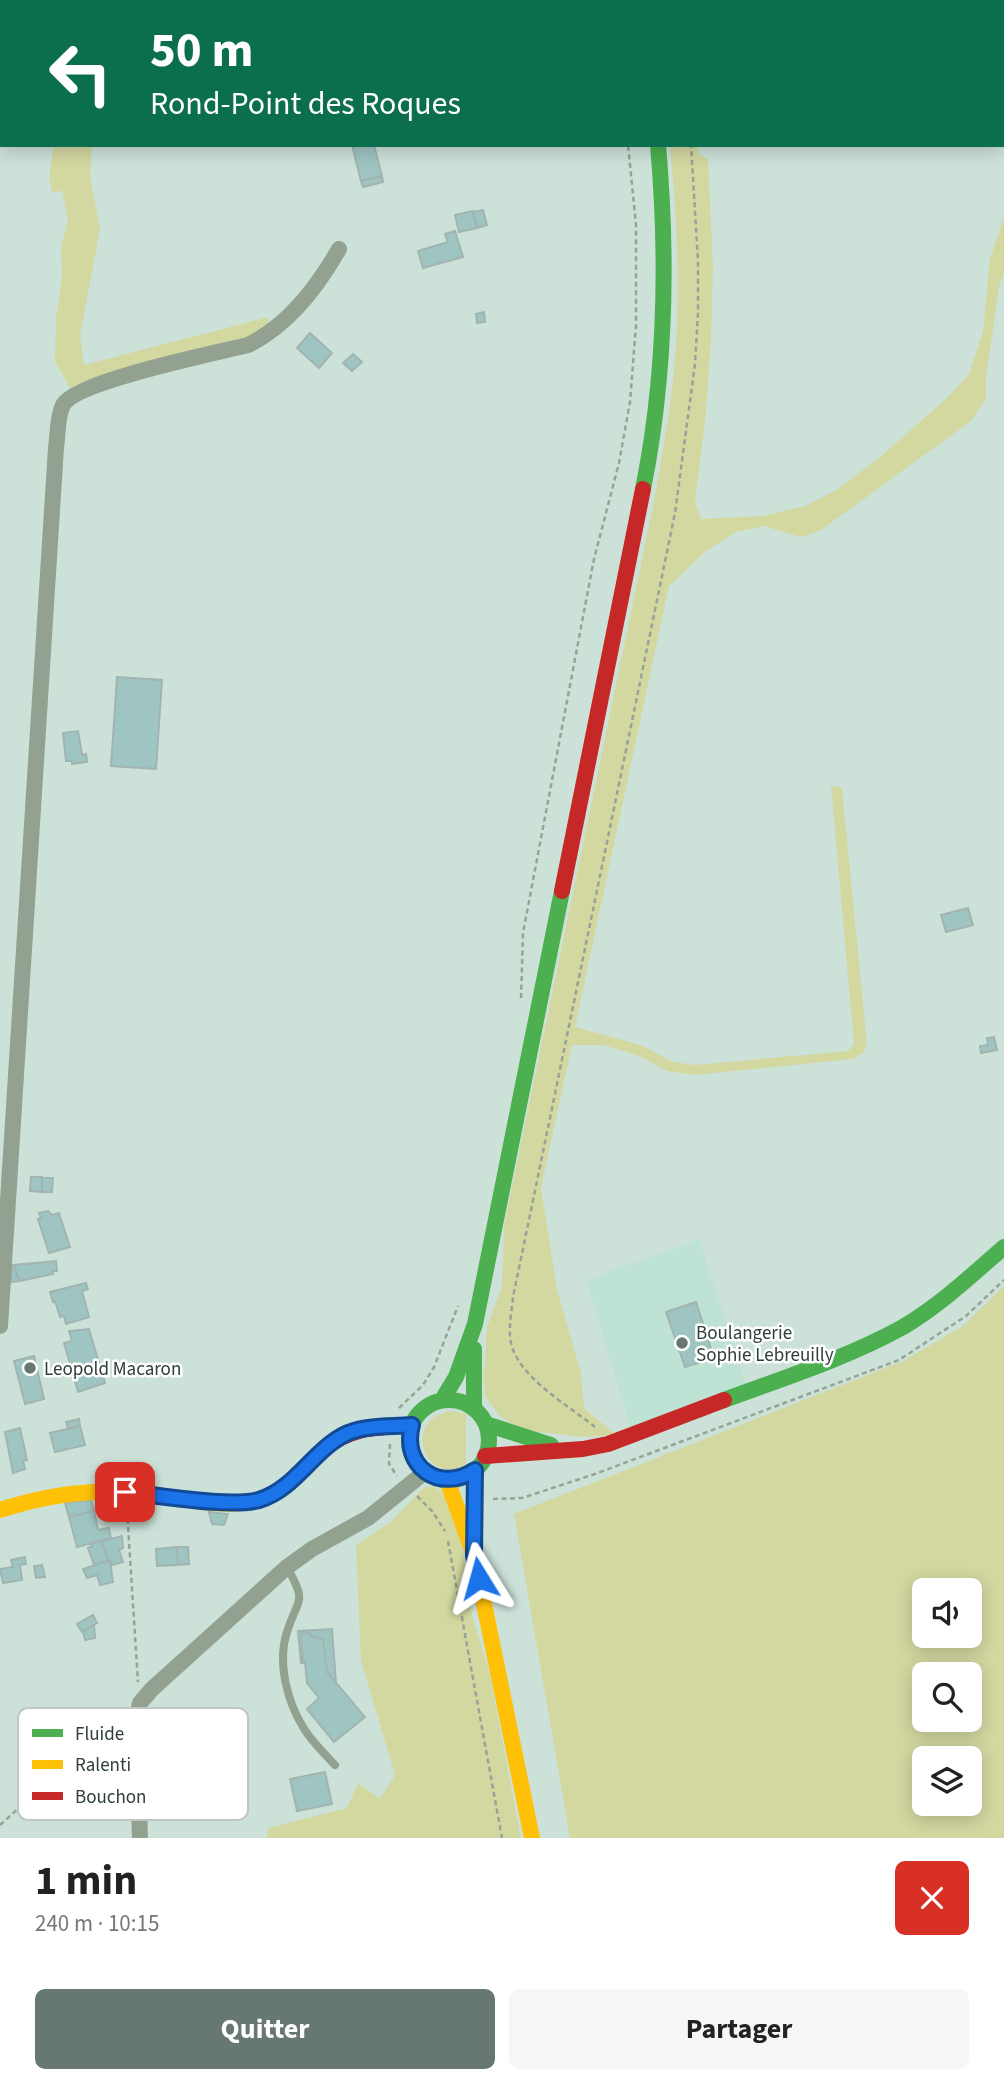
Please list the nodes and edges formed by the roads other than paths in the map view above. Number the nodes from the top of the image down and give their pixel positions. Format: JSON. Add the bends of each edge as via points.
{"nodes":[{"id":1,"x":658,"y":147,"type":"edge"},
{"id":2,"x":338,"y":249,"type":"dead end"},
{"id":3,"x":1004,"y":1247,"type":"edge"},
{"id":4,"x":475,"y":1324,"type":"junction"},
{"id":5,"x":0,"y":1326,"type":"edge"},
{"id":6,"x":442,"y":1400,"type":"junction"},
{"id":7,"x":474,"y":1409,"type":"junction"},
{"id":8,"x":486,"y":1424,"type":"junction"},
{"id":9,"x":412,"y":1425,"type":"junction"},
{"id":10,"x":329,"y":1447,"type":"junction"},
{"id":11,"x":571,"y":1450,"type":"junction"},
{"id":12,"x":412,"y":1456,"type":"junction"},
{"id":13,"x":485,"y":1456,"type":"junction"},
{"id":14,"x":475,"y":1470,"type":"junction"},
{"id":15,"x":425,"y":1472,"type":"junction"},
{"id":16,"x":447,"y":1480,"type":"junction"},
{"id":17,"x":0,"y":1510,"type":"edge"},
{"id":18,"x":474,"y":1555,"type":"junction"},
{"id":19,"x":287,"y":1567,"type":"junction"},
{"id":20,"x":139,"y":1708,"type":"edge"},
{"id":21,"x":335,"y":1765,"type":"dead end"},
{"id":22,"x":139,"y":1820,"type":"edge"},
{"id":23,"x":140,"y":1838,"type":"edge"},
{"id":24,"x":532,"y":1838,"type":"edge"}],
"edges":[{"from":1,"to":4,"type":"main road","via":[[666,301],[659,398],[599,718]]},
{"from":2,"to":5,"type":"street","via":[[324,275],[266,337],[102,382],[64,404],[56,448]]},
{"from":3,"to":11,"type":"main road","via":[[946,1297],[904,1326],[852,1352],[673,1422],[608,1444]]},
{"from":4,"to":6,"type":"main road","via":[[456,1377]]},
{"from":4,"to":7,"type":"main road"},
{"from":6,"to":7,"type":"main road","via":[[459,1401]]},
{"from":6,"to":9,"type":"main road","via":[[419,1413]]},
{"from":7,"to":8,"type":"main road"},
{"from":8,"to":11,"type":"main road"},
{"from":8,"to":13,"type":"main road"},
{"from":9,"to":10,"type":"main road","via":[[359,1429]]},
{"from":9,"to":12,"type":"main road"},
{"from":10,"to":12,"type":"main road","via":[[359,1441]]},
{"from":10,"to":17,"type":"main road","via":[[275,1493],[258,1500],[233,1503],[84,1492]]},
{"from":11,"to":13,"type":"main road"},
{"from":12,"to":15,"type":"main road"},
{"from":13,"to":14,"type":"main road"},
{"from":14,"to":16,"type":"main road"},
{"from":14,"to":18,"type":"main road"},
{"from":15,"to":16,"type":"main road"},
{"from":15,"to":19,"type":"street","via":[[368,1518]]},
{"from":16,"to":18,"type":"main road"},
{"from":18,"to":24,"type":"main road"},
{"from":19,"to":20,"type":"street","via":[[152,1689]]},
{"from":19,"to":21,"type":"lane","via":[[301,1600],[287,1633],[284,1656],[291,1704],[304,1729]]},
{"from":22,"to":23,"type":"street"}]}
